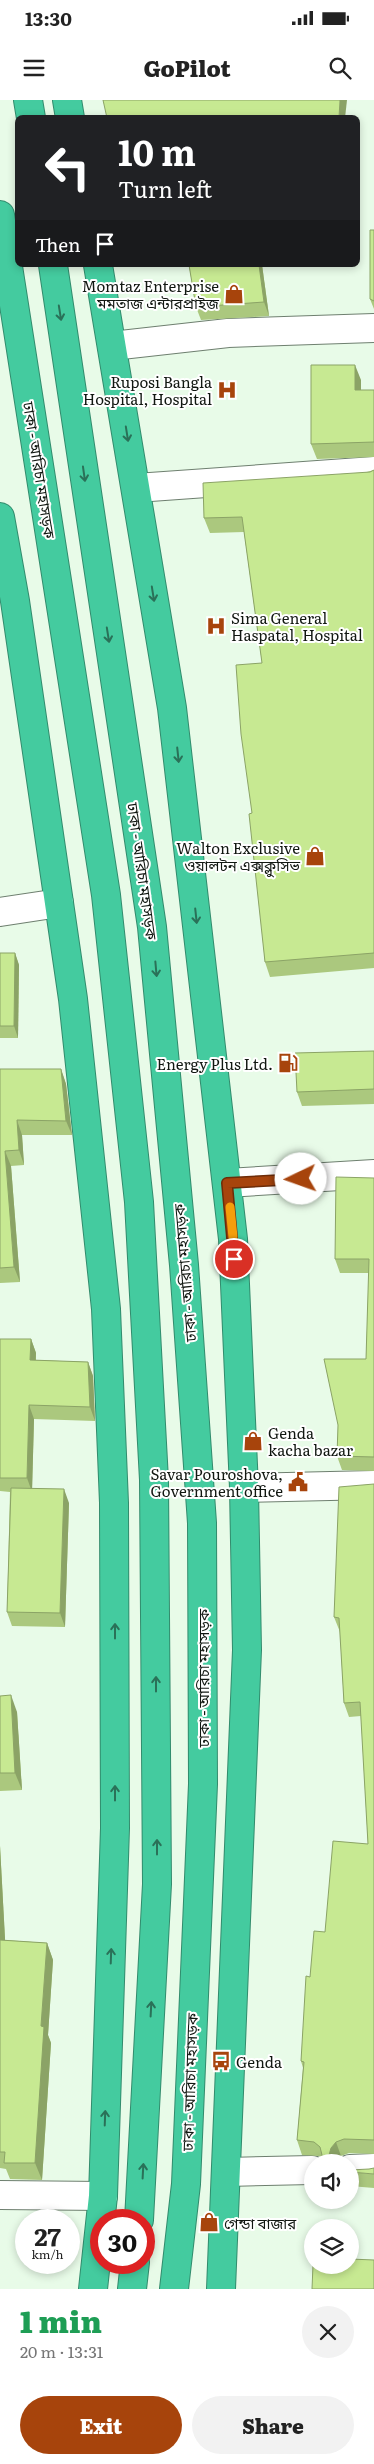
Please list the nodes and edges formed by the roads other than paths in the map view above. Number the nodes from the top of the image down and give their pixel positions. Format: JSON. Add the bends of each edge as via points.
{"nodes":[{"id":1,"x":28,"y":100,"type":"edge"},
{"id":2,"x":67,"y":100,"type":"edge"},
{"id":3,"x":30,"y":115,"type":"edge"},
{"id":4,"x":70,"y":115,"type":"edge"},
{"id":5,"x":0,"y":215,"type":"edge"},
{"id":6,"x":53,"y":267,"type":"edge"},
{"id":7,"x":98,"y":267,"type":"edge"},
{"id":8,"x":374,"y":328,"type":"edge"},
{"id":9,"x":112,"y":346,"type":"junction"},
{"id":10,"x":374,"y":471,"type":"edge"},
{"id":11,"x":136,"y":488,"type":"junction"},
{"id":12,"x":0,"y":517,"type":"edge"},
{"id":13,"x":59,"y":902,"type":"junction"},
{"id":14,"x":0,"y":912,"type":"edge"},
{"id":15,"x":374,"y":1174,"type":"edge"},
{"id":16,"x":227,"y":1183,"type":"junction"},
{"id":17,"x":374,"y":1484,"type":"edge"},
{"id":18,"x":244,"y":1488,"type":"junction"},
{"id":19,"x":374,"y":2168,"type":"edge"},
{"id":20,"x":359,"y":2169,"type":"edge"},
{"id":21,"x":304,"y":2170,"type":"edge"},
{"id":22,"x":227,"y":2172,"type":"junction"},
{"id":23,"x":0,"y":2195,"type":"edge"},
{"id":24,"x":102,"y":2196,"type":"junction"},
{"id":25,"x":140,"y":2209,"type":"edge"},
{"id":26,"x":134,"y":2274,"type":"edge"},
{"id":27,"x":93,"y":2289,"type":"edge"},
{"id":28,"x":132,"y":2289,"type":"edge"},
{"id":29,"x":174,"y":2289,"type":"edge"},
{"id":30,"x":221,"y":2289,"type":"edge"}],
"edges":[{"from":1,"to":3,"type":"highway"},
{"from":2,"to":4,"type":"highway"},
{"from":25,"to":5,"type":"highway","name":"ঢাকা - আরিচা মহাসড়ক","one_way":true,"via":[[157,1884],[154,1480],[139,1202],[106,895]]},
{"from":6,"to":29,"type":"highway","name":"ঢাকা - আরিচা মহাসড়ক","one_way":true,"via":[[152,927],[184,1265],[202,1523],[203,1784],[186,2184]]},
{"from":7,"to":9,"type":"highway"},
{"from":8,"to":9,"type":"street","via":[[228,333]]},
{"from":9,"to":11,"type":"highway","one_way":true},
{"from":10,"to":11,"type":"street"},
{"from":11,"to":16,"type":"highway","one_way":true,"via":[[172,708]]},
{"from":12,"to":13,"type":"highway"},
{"from":13,"to":14,"type":"street"},
{"from":24,"to":13,"type":"highway","one_way":true,"via":[[115,1828],[114,1503],[106,1309]]},
{"from":15,"to":16,"type":"street"},
{"from":16,"to":18,"type":"highway","via":[[233,1239]]},
{"from":17,"to":18,"type":"street"},
{"from":18,"to":22,"type":"highway","via":[[247,1650]]},
{"from":19,"to":20,"type":"street"},
{"from":21,"to":22,"type":"street"},
{"from":22,"to":30,"type":"highway"},
{"from":23,"to":24,"type":"street"},
{"from":24,"to":27,"type":"highway"},
{"from":26,"to":28,"type":"highway"}]}
